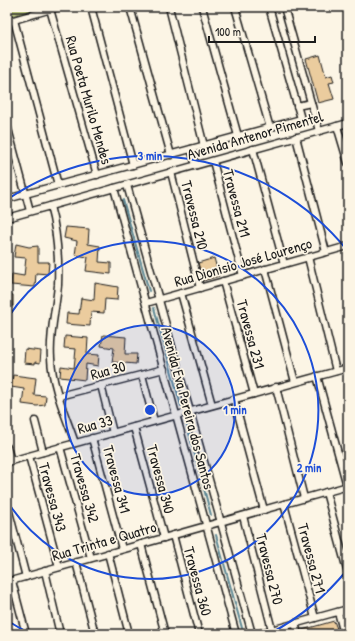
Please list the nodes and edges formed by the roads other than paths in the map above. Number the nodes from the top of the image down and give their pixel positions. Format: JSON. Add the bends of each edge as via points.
{"nodes":[{"id":1,"x":58,"y":7,"type":"edge"},
{"id":2,"x":91,"y":7,"type":"edge"},
{"id":3,"x":130,"y":7,"type":"edge"},
{"id":4,"x":168,"y":7,"type":"edge"},
{"id":5,"x":202,"y":7,"type":"edge"},
{"id":6,"x":235,"y":7,"type":"edge"},
{"id":7,"x":269,"y":7,"type":"edge"},
{"id":8,"x":284,"y":7,"type":"edge"},
{"id":9,"x":50,"y":9,"type":"junction"},
{"id":10,"x":14,"y":20,"type":"junction"},
{"id":11,"x":7,"y":22,"type":"edge"},
{"id":12,"x":311,"y":103,"type":"junction"},
{"id":13,"x":297,"y":106,"type":"junction"},
{"id":14,"x":348,"y":123,"type":"edge"},
{"id":15,"x":7,"y":125,"type":"edge"},
{"id":16,"x":337,"y":126,"type":"junction"},
{"id":17,"x":270,"y":128,"type":"junction"},
{"id":18,"x":319,"y":131,"type":"junction"},
{"id":19,"x":238,"y":136,"type":"junction"},
{"id":20,"x":296,"y":137,"type":"junction"},
{"id":21,"x":204,"y":146,"type":"junction"},
{"id":22,"x":191,"y":149,"type":"junction"},
{"id":23,"x":253,"y":149,"type":"junction"},
{"id":24,"x":171,"y":155,"type":"junction"},
{"id":25,"x":213,"y":161,"type":"junction"},
{"id":26,"x":348,"y":163,"type":"edge"},
{"id":27,"x":133,"y":165,"type":"junction"},
{"id":28,"x":196,"y":165,"type":"junction"},
{"id":29,"x":171,"y":172,"type":"junction"},
{"id":30,"x":97,"y":175,"type":"junction"},
{"id":31,"x":58,"y":185,"type":"junction"},
{"id":32,"x":127,"y":185,"type":"junction"},
{"id":33,"x":114,"y":188,"type":"junction"},
{"id":34,"x":26,"y":194,"type":"junction"},
{"id":35,"x":7,"y":199,"type":"edge"},
{"id":36,"x":50,"y":206,"type":"junction"},
{"id":37,"x":30,"y":212,"type":"junction"},
{"id":38,"x":7,"y":218,"type":"edge"},
{"id":39,"x":348,"y":246,"type":"edge"},
{"id":40,"x":326,"y":252,"type":"junction"},
{"id":41,"x":308,"y":257,"type":"junction"},
{"id":42,"x":284,"y":264,"type":"junction"},
{"id":43,"x":265,"y":269,"type":"junction"},
{"id":44,"x":243,"y":276,"type":"junction"},
{"id":45,"x":223,"y":281,"type":"junction"},
{"id":46,"x":200,"y":288,"type":"junction"},
{"id":47,"x":181,"y":293,"type":"junction"},
{"id":48,"x":158,"y":300,"type":"junction"},
{"id":49,"x":146,"y":303,"type":"junction"},
{"id":50,"x":348,"y":368,"type":"edge"},
{"id":51,"x":164,"y":369,"type":"junction"},
{"id":52,"x":336,"y":371,"type":"junction"},
{"id":53,"x":142,"y":375,"type":"junction"},
{"id":54,"x":317,"y":376,"type":"junction"},
{"id":55,"x":295,"y":382,"type":"junction"},
{"id":56,"x":101,"y":385,"type":"junction"},
{"id":57,"x":276,"y":388,"type":"junction"},
{"id":58,"x":254,"y":394,"type":"junction"},
{"id":59,"x":59,"y":396,"type":"junction"},
{"id":60,"x":234,"y":399,"type":"junction"},
{"id":61,"x":212,"y":405,"type":"junction"},
{"id":62,"x":190,"y":412,"type":"junction"},
{"id":63,"x":176,"y":415,"type":"junction"},
{"id":64,"x":35,"y":421,"type":"dead end"},
{"id":65,"x":154,"y":421,"type":"junction"},
{"id":66,"x":134,"y":427,"type":"junction"},
{"id":67,"x":113,"y":433,"type":"junction"},
{"id":68,"x":92,"y":438,"type":"junction"},
{"id":69,"x":75,"y":443,"type":"junction"},
{"id":70,"x":7,"y":447,"type":"edge"},
{"id":71,"x":60,"y":447,"type":"junction"},
{"id":72,"x":44,"y":452,"type":"junction"},
{"id":73,"x":29,"y":456,"type":"junction"},
{"id":74,"x":9,"y":462,"type":"edge"},
{"id":75,"x":347,"y":486,"type":"edge"},
{"id":76,"x":326,"y":492,"type":"junction"},
{"id":77,"x":304,"y":498,"type":"junction"},
{"id":78,"x":7,"y":504,"type":"edge"},
{"id":79,"x":284,"y":504,"type":"junction"},
{"id":80,"x":264,"y":510,"type":"junction"},
{"id":81,"x":243,"y":516,"type":"junction"},
{"id":82,"x":220,"y":522,"type":"junction"},
{"id":83,"x":207,"y":526,"type":"junction"},
{"id":84,"x":172,"y":535,"type":"junction"},
{"id":85,"x":164,"y":538,"type":"junction"},
{"id":86,"x":141,"y":544,"type":"junction"},
{"id":87,"x":122,"y":549,"type":"junction"},
{"id":88,"x":108,"y":553,"type":"junction"},
{"id":89,"x":92,"y":558,"type":"junction"},
{"id":90,"x":76,"y":562,"type":"junction"},
{"id":91,"x":59,"y":567,"type":"junction"},
{"id":92,"x":45,"y":571,"type":"junction"},
{"id":93,"x":348,"y":574,"type":"edge"},
{"id":94,"x":26,"y":577,"type":"junction"},
{"id":95,"x":9,"y":581,"type":"edge"},
{"id":96,"x":348,"y":609,"type":"edge"},
{"id":97,"x":338,"y":612,"type":"junction"},
{"id":98,"x":315,"y":618,"type":"junction"},
{"id":99,"x":295,"y":624,"type":"junction"},
{"id":100,"x":272,"y":630,"type":"junction"},
{"id":101,"x":26,"y":634,"type":"edge"},
{"id":102,"x":60,"y":634,"type":"edge"},
{"id":103,"x":95,"y":634,"type":"edge"},
{"id":104,"x":129,"y":634,"type":"edge"},
{"id":105,"x":165,"y":634,"type":"edge"},
{"id":106,"x":199,"y":634,"type":"edge"},
{"id":107,"x":236,"y":634,"type":"edge"},
{"id":108,"x":252,"y":634,"type":"edge"},
{"id":109,"x":257,"y":634,"type":"edge"},
{"id":110,"x":298,"y":634,"type":"edge"},
{"id":111,"x":344,"y":634,"type":"edge"}],
"edges":[{"from":1,"to":9,"type":"street"},
{"from":2,"to":27,"type":"street"},
{"from":3,"to":24,"type":"street"},
{"from":4,"to":21,"type":"street"},
{"from":5,"to":19,"type":"street"},
{"from":6,"to":17,"type":"street"},
{"from":7,"to":13,"type":"street"},
{"from":8,"to":12,"type":"street"},
{"from":9,"to":10,"type":"street"},
{"from":9,"to":30,"type":"street","name":"Rua Poeta Murilo Mendes"},
{"from":10,"to":11,"type":"street"},
{"from":10,"to":31,"type":"street"},
{"from":12,"to":13,"type":"street"},
{"from":12,"to":18,"type":"street"},
{"from":13,"to":17,"type":"street","via":[[301,119]]},
{"from":14,"to":16,"type":"street","name":"Avenida Antenor Pimentel"},
{"from":15,"to":34,"type":"street"},
{"from":16,"to":18,"type":"street","name":"Avenida Antenor Pimentel"},
{"from":16,"to":26,"type":"street"},
{"from":17,"to":19,"type":"street"},
{"from":18,"to":20,"type":"street","name":"Avenida Antenor Pimentel"},
{"from":19,"to":21,"type":"street"},
{"from":20,"to":23,"type":"street","name":"Avenida Antenor Pimentel"},
{"from":20,"to":40,"type":"street"},
{"from":21,"to":22,"type":"street"},
{"from":22,"to":24,"type":"street"},
{"from":22,"to":28,"type":"street"},
{"from":23,"to":25,"type":"street","name":"Avenida Antenor Pimentel"},
{"from":23,"to":42,"type":"street"},
{"from":24,"to":27,"type":"street"},
{"from":25,"to":28,"type":"street","name":"Avenida Antenor Pimentel"},
{"from":25,"to":44,"type":"street","name":"Travessa 211"},
{"from":27,"to":30,"type":"street"},
{"from":28,"to":29,"type":"street","name":"Avenida Antenor Pimentel"},
{"from":29,"to":32,"type":"street","name":"Avenida Antenor Pimentel"},
{"from":29,"to":46,"type":"street","name":"Travessa 210"},
{"from":30,"to":31,"type":"street"},
{"from":31,"to":34,"type":"street"},
{"from":32,"to":33,"type":"street","name":"Avenida Antenor Pimentel"},
{"from":32,"to":48,"type":"street","name":"Avenida Eva Pereira dos Santos"},
{"from":33,"to":36,"type":"street","name":"Avenida Antenor Pimentel"},
{"from":33,"to":49,"type":"street","name":"Avenida Eva Pereira dos Santos"},
{"from":34,"to":35,"type":"street"},
{"from":34,"to":37,"type":"street"},
{"from":36,"to":37,"type":"street","name":"Avenida Antenor Pimentel"},
{"from":36,"to":59,"type":"street","via":[[55,224],[58,278],[50,356]]},
{"from":37,"to":38,"type":"street","name":"Avenida Antenor Pimentel"},
{"from":39,"to":40,"type":"street","name":"Rua Dionisio José Lourenço"},
{"from":40,"to":41,"type":"street","name":"Rua Dionisio José Lourenço"},
{"from":41,"to":42,"type":"street","name":"Rua Dionisio José Lourenço"},
{"from":41,"to":52,"type":"street"},
{"from":42,"to":43,"type":"street","name":"Rua Dionisio José Lourenço"},
{"from":43,"to":44,"type":"street","name":"Rua Dionisio José Lourenço"},
{"from":43,"to":55,"type":"street"},
{"from":44,"to":45,"type":"street","name":"Rua Dionisio José Lourenço"},
{"from":45,"to":46,"type":"street","name":"Rua Dionisio José Lourenço"},
{"from":45,"to":58,"type":"street","name":"Travessa 231"},
{"from":46,"to":47,"type":"street","name":"Rua Dionisio José Lourenço"},
{"from":47,"to":48,"type":"street","name":"Rua Dionisio José Lourenço"},
{"from":47,"to":61,"type":"street"},
{"from":48,"to":49,"type":"street","name":"Rua Dionisio José Lourenço"},
{"from":48,"to":62,"type":"street","name":"Avenida Eva Pereira dos Santos"},
{"from":49,"to":51,"type":"street","name":"Avenida Eva Pereira dos Santos"},
{"from":50,"to":52,"type":"street","name":"Rua 33"},
{"from":51,"to":53,"type":"street","name":"Rua 30"},
{"from":51,"to":63,"type":"street","name":"Avenida Eva Pereira dos Santos"},
{"from":52,"to":54,"type":"street","name":"Rua 33"},
{"from":53,"to":56,"type":"street","name":"Rua 30"},
{"from":53,"to":65,"type":"street"},
{"from":54,"to":55,"type":"street","name":"Rua 33"},
{"from":54,"to":75,"type":"street"},
{"from":55,"to":57,"type":"street","name":"Rua 33"},
{"from":56,"to":59,"type":"street","name":"Rua 30"},
{"from":56,"to":67,"type":"street"},
{"from":57,"to":58,"type":"street","name":"Rua 33"},
{"from":57,"to":77,"type":"street"},
{"from":58,"to":60,"type":"street","name":"Rua 33"},
{"from":59,"to":69,"type":"street"},
{"from":60,"to":61,"type":"street","name":"Rua 33"},
{"from":60,"to":80,"type":"street"},
{"from":61,"to":62,"type":"street","name":"Rua 33"},
{"from":62,"to":63,"type":"street","name":"Rua 33"},
{"from":62,"to":82,"type":"street","name":"Avenida Eva Pereira dos Santos"},
{"from":63,"to":65,"type":"street","name":"Rua 33"},
{"from":63,"to":83,"type":"street","name":"Avenida Eva Pereira dos Santos"},
{"from":64,"to":72,"type":"street"},
{"from":65,"to":66,"type":"street","name":"Rua 33"},
{"from":66,"to":67,"type":"street","name":"Rua 33"},
{"from":66,"to":85,"type":"street","name":"Travessa 340"},
{"from":67,"to":68,"type":"street","name":"Rua 33"},
{"from":68,"to":69,"type":"street","name":"Rua 33"},
{"from":68,"to":87,"type":"street","name":"Travessa 341"},
{"from":69,"to":71,"type":"street","name":"Rua 33"},
{"from":70,"to":74,"type":"street"},
{"from":71,"to":72,"type":"street","name":"Rua 33"},
{"from":71,"to":89,"type":"street","name":"Travessa 342"},
{"from":72,"to":73,"type":"street","name":"Rua 33"},
{"from":73,"to":74,"type":"street","name":"Rua 33"},
{"from":73,"to":91,"type":"street","name":"Travessa 343"},
{"from":75,"to":76,"type":"street","name":"Rua Trinta e Quatro"},
{"from":76,"to":77,"type":"street","name":"Rua Trinta e Quatro"},
{"from":76,"to":93,"type":"street"},
{"from":77,"to":79,"type":"street","name":"Rua Trinta e Quatro"},
{"from":78,"to":94,"type":"street"},
{"from":79,"to":80,"type":"street","name":"Rua Trinta e Quatro"},
{"from":79,"to":98,"type":"street","name":"Travessa 271"},
{"from":80,"to":81,"type":"street","name":"Rua Trinta e Quatro"},
{"from":81,"to":82,"type":"street","name":"Rua Trinta e Quatro"},
{"from":81,"to":100,"type":"street","name":"Travessa 270"},
{"from":82,"to":83,"type":"street","name":"Rua Trinta e Quatro"},
{"from":82,"to":108,"type":"street","name":"Avenida Eva Pereira dos Santos"},
{"from":83,"to":84,"type":"street","name":"Rua Trinta e Quatro"},
{"from":83,"to":107,"type":"street","name":"Avenida Eva Pereira dos Santos"},
{"from":84,"to":85,"type":"street","name":"Rua Trinta e Quatro"},
{"from":84,"to":106,"type":"street","name":"Travessa 360"},
{"from":85,"to":86,"type":"street","name":"Rua Trinta e Quatro"},
{"from":86,"to":87,"type":"street","name":"Rua Trinta e Quatro"},
{"from":86,"to":105,"type":"street"},
{"from":87,"to":88,"type":"street","name":"Rua Trinta e Quatro"},
{"from":88,"to":89,"type":"street","name":"Rua Trinta e Quatro"},
{"from":88,"to":104,"type":"street"},
{"from":89,"to":90,"type":"street","name":"Rua Trinta e Quatro"},
{"from":90,"to":91,"type":"street","name":"Rua Trinta e Quatro"},
{"from":90,"to":103,"type":"street"},
{"from":91,"to":92,"type":"street","name":"Rua Trinta e Quatro"},
{"from":92,"to":94,"type":"street","name":"Rua Trinta e Quatro"},
{"from":92,"to":102,"type":"street"},
{"from":94,"to":95,"type":"street","name":"Rua Trinta e Quatro"},
{"from":95,"to":101,"type":"street"},
{"from":96,"to":97,"type":"street"},
{"from":97,"to":98,"type":"street"},
{"from":97,"to":111,"type":"street"},
{"from":98,"to":99,"type":"street"},
{"from":99,"to":100,"type":"street"},
{"from":99,"to":110,"type":"street"},
{"from":100,"to":109,"type":"street"}]}
